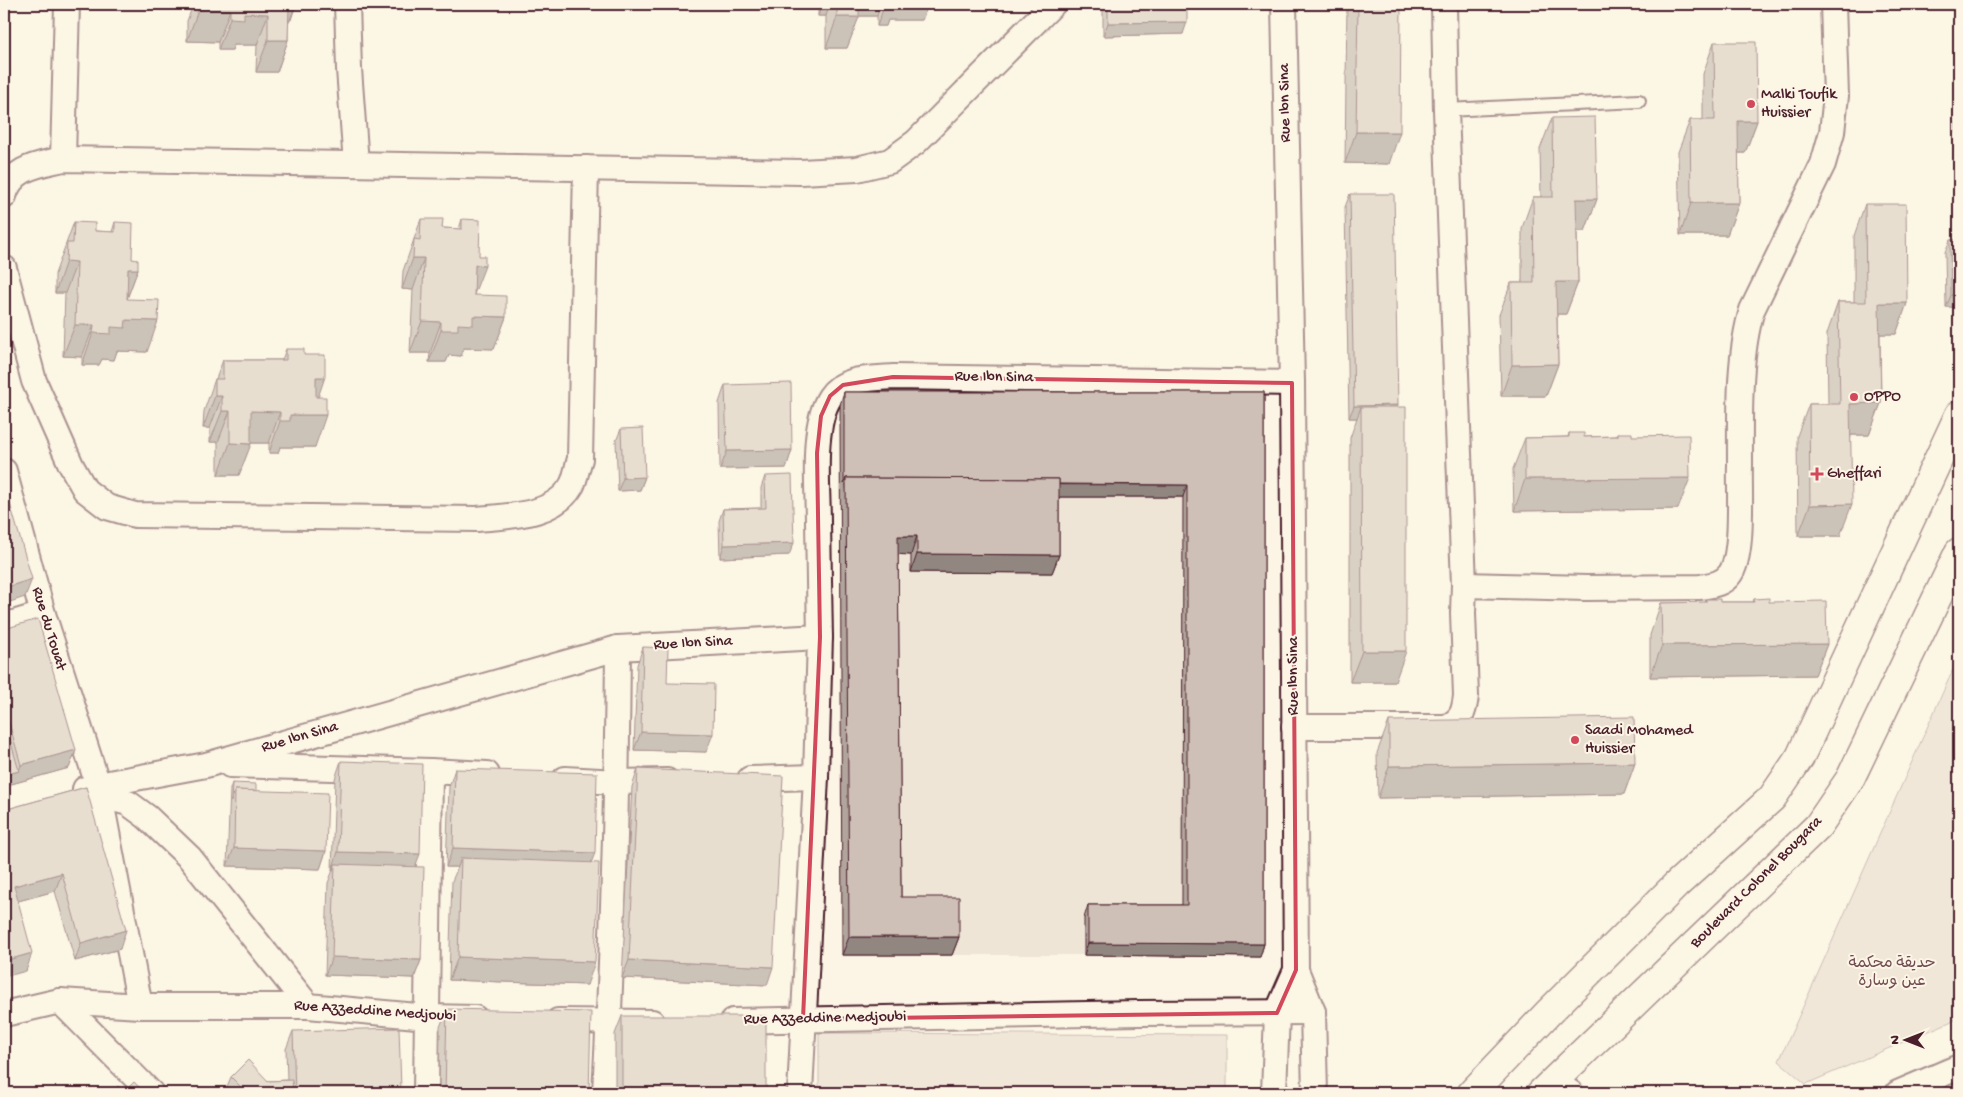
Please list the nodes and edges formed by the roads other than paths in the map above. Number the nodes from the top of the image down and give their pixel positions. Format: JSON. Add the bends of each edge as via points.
{"nodes":[{"id":1,"x":67,"y":4,"type":"edge"},
{"id":2,"x":347,"y":4,"type":"edge"},
{"id":3,"x":1053,"y":4,"type":"edge"},
{"id":4,"x":1284,"y":4,"type":"edge"},
{"id":5,"x":1444,"y":4,"type":"edge"},
{"id":6,"x":1833,"y":4,"type":"edge"},
{"id":7,"x":1639,"y":101,"type":"dead end"},
{"id":8,"x":1446,"y":110,"type":"junction"},
{"id":9,"x":63,"y":159,"type":"junction"},
{"id":10,"x":356,"y":164,"type":"junction"},
{"id":11,"x":586,"y":168,"type":"junction"},
{"id":12,"x":4,"y":196,"type":"edge"},
{"id":13,"x":4,"y":268,"type":"edge"},
{"id":14,"x":1292,"y":383,"type":"junction"},
{"id":15,"x":1959,"y":416,"type":"edge"},
{"id":16,"x":4,"y":471,"type":"edge"},
{"id":17,"x":1959,"y":552,"type":"edge"},
{"id":18,"x":1464,"y":585,"type":"junction"},
{"id":19,"x":43,"y":614,"type":"junction"},
{"id":20,"x":4,"y":626,"type":"edge"},
{"id":21,"x":820,"y":637,"type":"junction"},
{"id":22,"x":618,"y":648,"type":"junction"},
{"id":23,"x":1294,"y":726,"type":"junction"},
{"id":24,"x":206,"y":765,"type":"junction"},
{"id":25,"x":430,"y":771,"type":"junction"},
{"id":26,"x":509,"y":776,"type":"edge"},
{"id":27,"x":816,"y":777,"type":"junction"},
{"id":28,"x":548,"y":778,"type":"edge"},
{"id":29,"x":687,"y":780,"type":"edge"},
{"id":30,"x":727,"y":780,"type":"edge"},
{"id":31,"x":617,"y":782,"type":"junction"},
{"id":32,"x":100,"y":791,"type":"junction"},
{"id":33,"x":60,"y":796,"type":"edge"},
{"id":34,"x":1296,"y":970,"type":"junction"},
{"id":35,"x":60,"y":1001,"type":"junction"},
{"id":36,"x":140,"y":1006,"type":"junction"},
{"id":37,"x":308,"y":1006,"type":"junction"},
{"id":38,"x":1313,"y":1012,"type":"junction"},
{"id":39,"x":1277,"y":1013,"type":"junction"},
{"id":40,"x":4,"y":1014,"type":"edge"},
{"id":41,"x":428,"y":1017,"type":"junction"},
{"id":42,"x":494,"y":1019,"type":"edge"},
{"id":43,"x":803,"y":1019,"type":"junction"},
{"id":44,"x":532,"y":1020,"type":"edge"},
{"id":45,"x":716,"y":1021,"type":"edge"},
{"id":46,"x":677,"y":1022,"type":"edge"},
{"id":47,"x":609,"y":1023,"type":"junction"},
{"id":48,"x":1959,"y":1067,"type":"edge"},
{"id":49,"x":1555,"y":1089,"type":"edge"},
{"id":50,"x":151,"y":1093,"type":"edge"},
{"id":51,"x":426,"y":1093,"type":"edge"},
{"id":52,"x":605,"y":1093,"type":"edge"},
{"id":53,"x":800,"y":1093,"type":"edge"},
{"id":54,"x":1274,"y":1093,"type":"edge"},
{"id":55,"x":1315,"y":1093,"type":"edge"},
{"id":56,"x":1472,"y":1093,"type":"edge"},
{"id":57,"x":1898,"y":1093,"type":"edge"}],
"edges":[{"from":1,"to":9,"type":"street"},
{"from":2,"to":10,"type":"street"},
{"from":3,"to":11,"type":"street","via":[[916,142],[890,161],[857,170],[801,172]]},
{"from":4,"to":14,"type":"street","name":"Rue Ibn Sina"},
{"from":5,"to":8,"type":"street"},
{"from":6,"to":18,"type":"street","via":[[1836,96],[1830,140],[1823,164],[1752,310],[1746,332],[1739,536],[1731,573],[1715,585],[1700,587]]},
{"from":7,"to":8,"type":"lane"},
{"from":8,"to":18,"type":"street"},
{"from":9,"to":10,"type":"street"},
{"from":9,"to":12,"type":"street","via":[[23,170],[6,189]]},
{"from":10,"to":11,"type":"street"},
{"from":11,"to":13,"type":"street","via":[[580,459],[572,485],[559,500],[520,515],[476,519],[135,515],[106,507],[85,490],[34,380]]},
{"from":14,"to":21,"type":"street","name":"Rue Ibn Sina","via":[[893,377],[861,379],[843,385],[830,396],[821,416],[817,453]]},
{"from":14,"to":23,"type":"street","name":"Rue Ibn Sina"},
{"from":15,"to":56,"type":"main road","via":[[1800,757],[1772,798],[1670,892]]},
{"from":16,"to":19,"type":"street","name":"Rue du Touat"},
{"from":17,"to":49,"type":"main road","name":"Boulevard Colonel Bougara","via":[[1850,779],[1818,826]]},
{"from":18,"to":23,"type":"street","via":[[1466,696],[1461,717],[1456,722],[1446,726]]},
{"from":19,"to":20,"type":"street"},
{"from":19,"to":32,"type":"street","name":"Rue du Touat"},
{"from":21,"to":22,"type":"street","name":"Rue Ibn Sina"},
{"from":21,"to":27,"type":"street"},
{"from":22,"to":24,"type":"street","name":"Rue Ibn Sina"},
{"from":22,"to":31,"type":"street"},
{"from":23,"to":34,"type":"street","name":"Rue Ibn Sina"},
{"from":24,"to":25,"type":"street"},
{"from":24,"to":32,"type":"street","name":"Rue Ibn Sina"},
{"from":25,"to":26,"type":"street"},
{"from":25,"to":41,"type":"street"},
{"from":27,"to":30,"type":"street"},
{"from":27,"to":43,"type":"street"},
{"from":28,"to":31,"type":"street"},
{"from":29,"to":31,"type":"street"},
{"from":31,"to":47,"type":"street"},
{"from":32,"to":33,"type":"street","name":"Rue Ibn Sina"},
{"from":32,"to":36,"type":"street"},
{"from":32,"to":37,"type":"street","via":[[128,803],[147,816],[190,858]]},
{"from":34,"to":38,"type":"street"},
{"from":34,"to":39,"type":"street"},
{"from":35,"to":36,"type":"street","name":"Rue Azzeddine Medjoubi"},
{"from":35,"to":40,"type":"street","name":"Rue Azzeddine Medjoubi"},
{"from":35,"to":50,"type":"street"},
{"from":36,"to":37,"type":"street","name":"Rue Azzeddine Medjoubi"},
{"from":37,"to":41,"type":"street","name":"Rue Azzeddine Medjoubi"},
{"from":38,"to":39,"type":"street","name":"Rue Azzeddine Medjoubi"},
{"from":38,"to":55,"type":"street"},
{"from":39,"to":43,"type":"street","name":"Rue Azzeddine Medjoubi"},
{"from":39,"to":54,"type":"street"},
{"from":41,"to":42,"type":"street","name":"Rue Azzeddine Medjoubi"},
{"from":41,"to":51,"type":"street"},
{"from":43,"to":45,"type":"street","name":"Rue Azzeddine Medjoubi"},
{"from":43,"to":53,"type":"street"},
{"from":44,"to":47,"type":"street"},
{"from":46,"to":47,"type":"street"},
{"from":47,"to":52,"type":"street"},
{"from":48,"to":57,"type":"street"}]}
